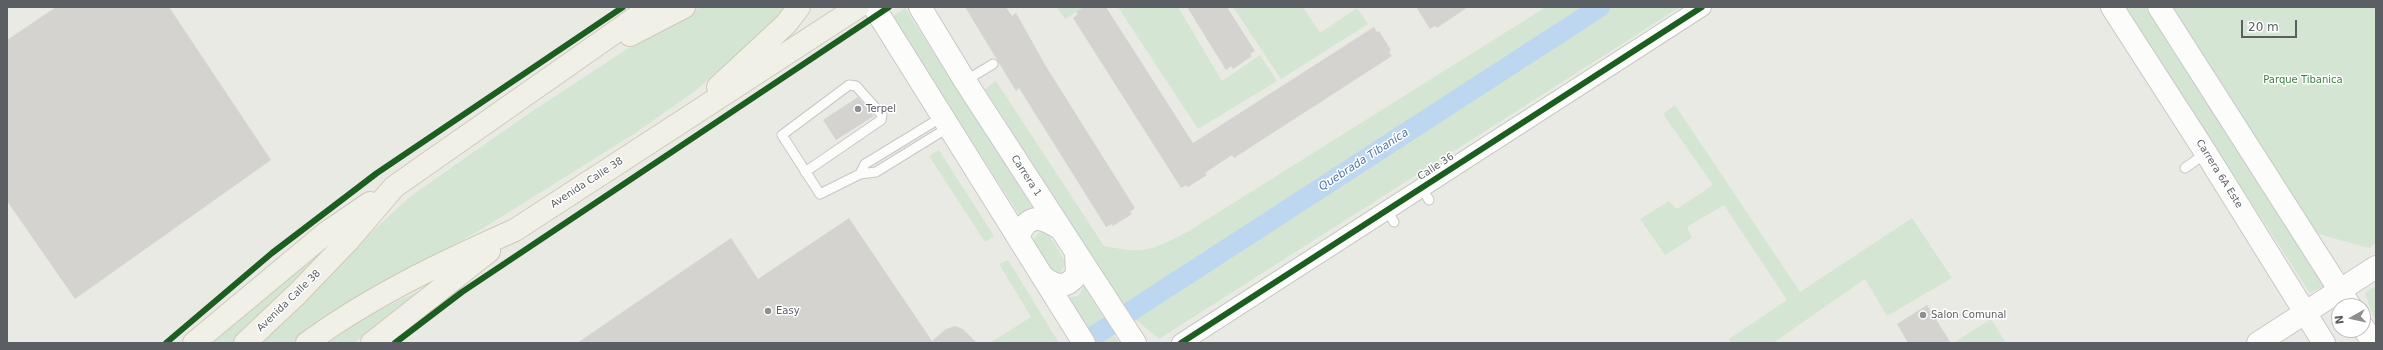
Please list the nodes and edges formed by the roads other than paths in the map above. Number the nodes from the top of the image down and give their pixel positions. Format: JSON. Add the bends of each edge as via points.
{"nodes":[{"id":1,"x":651,"y":7,"type":"edge"},
{"id":2,"x":684,"y":7,"type":"edge"},
{"id":3,"x":799,"y":7,"type":"edge"},
{"id":4,"x":858,"y":7,"type":"edge"},
{"id":5,"x":874,"y":7,"type":"edge"},
{"id":6,"x":920,"y":7,"type":"edge"},
{"id":7,"x":1702,"y":7,"type":"edge"},
{"id":8,"x":2112,"y":7,"type":"edge"},
{"id":9,"x":2159,"y":7,"type":"edge"},
{"id":10,"x":993,"y":64,"type":"dead end"},
{"id":11,"x":562,"y":68,"type":"junction"},
{"id":12,"x":965,"y":82,"type":"junction"},
{"id":13,"x":945,"y":122,"type":"junction"},
{"id":14,"x":678,"y":124,"type":"junction"},
{"id":15,"x":2206,"y":153,"type":"junction"},
{"id":16,"x":2184,"y":168,"type":"dead end"},
{"id":17,"x":805,"y":172,"type":"junction"},
{"id":18,"x":394,"y":187,"type":"junction"},
{"id":19,"x":1061,"y":228,"type":"junction"},
{"id":20,"x":515,"y":230,"type":"junction"},
{"id":21,"x":1018,"y":237,"type":"junction"},
{"id":22,"x":1076,"y":252,"type":"junction"},
{"id":23,"x":2376,"y":268,"type":"edge"},
{"id":24,"x":1043,"y":277,"type":"junction"},
{"id":25,"x":2343,"y":298,"type":"edge"},
{"id":26,"x":2345,"y":298,"type":"edge"},
{"id":27,"x":2331,"y":304,"type":"edge"},
{"id":28,"x":2306,"y":313,"type":"junction"},
{"id":29,"x":2376,"y":341,"type":"edge"},
{"id":30,"x":194,"y":343,"type":"edge"},
{"id":31,"x":245,"y":343,"type":"edge"},
{"id":32,"x":307,"y":343,"type":"edge"},
{"id":33,"x":372,"y":343,"type":"edge"},
{"id":34,"x":1084,"y":343,"type":"edge"},
{"id":35,"x":1135,"y":343,"type":"edge"},
{"id":36,"x":1180,"y":343,"type":"edge"},
{"id":37,"x":2258,"y":343,"type":"edge"},
{"id":38,"x":2324,"y":343,"type":"edge"},
{"id":39,"x":2373,"y":343,"type":"edge"}],
"edges":[{"from":1,"to":11,"type":"main road","name":"Avenida Calle 38"},
{"from":2,"to":11,"type":"main road"},
{"from":3,"to":14,"type":"main road","via":[[786,24]]},
{"from":4,"to":14,"type":"main road","name":"Avenida Calle 38"},
{"from":5,"to":13,"type":"street"},
{"from":6,"to":12,"type":"street","name":"Carrera 1"},
{"from":7,"to":36,"type":"street","name":"Calle 36","via":[[1425,194]]},
{"from":8,"to":15,"type":"street","name":"Carrera 6A Este"},
{"from":9,"to":25,"type":"street"},
{"from":10,"to":12,"type":"lane"},
{"from":11,"to":18,"type":"main road","name":"Avenida Calle 38"},
{"from":12,"to":19,"type":"street","name":"Carrera 1"},
{"from":13,"to":17,"type":"lane","via":[[865,164],[860,174],[820,194]]},
{"from":13,"to":21,"type":"street"},
{"from":14,"to":20,"type":"main road","name":"Avenida Calle 38"},
{"from":15,"to":16,"type":"lane"},
{"from":15,"to":28,"type":"street","name":"Carrera 6A Este"},
{"from":17,"to":17,"type":"lane","via":[[881,120],[882,115],[856,86],[849,85],[782,135]]},
{"from":18,"to":30,"type":"main road","via":[[326,233]]},
{"from":18,"to":31,"type":"main road","name":"Avenida Calle 38","via":[[347,242]]},
{"from":19,"to":21,"type":"street","via":[[1036,218],[1026,223]]},
{"from":19,"to":22,"type":"street","name":"Carrera 1"},
{"from":20,"to":32,"type":"main road","name":"Avenida Calle 38","via":[[410,280]]},
{"from":20,"to":33,"type":"main road"},
{"from":21,"to":24,"type":"street"},
{"from":22,"to":24,"type":"street","via":[[1077,274],[1068,283],[1055,285]]},
{"from":22,"to":35,"type":"street","name":"Carrera 1"},
{"from":23,"to":26,"type":"street"},
{"from":24,"to":34,"type":"street"},
{"from":27,"to":28,"type":"street"},
{"from":28,"to":37,"type":"street"},
{"from":28,"to":38,"type":"street","name":"Carrera 6A Este"},
{"from":29,"to":39,"type":"street"}]}
